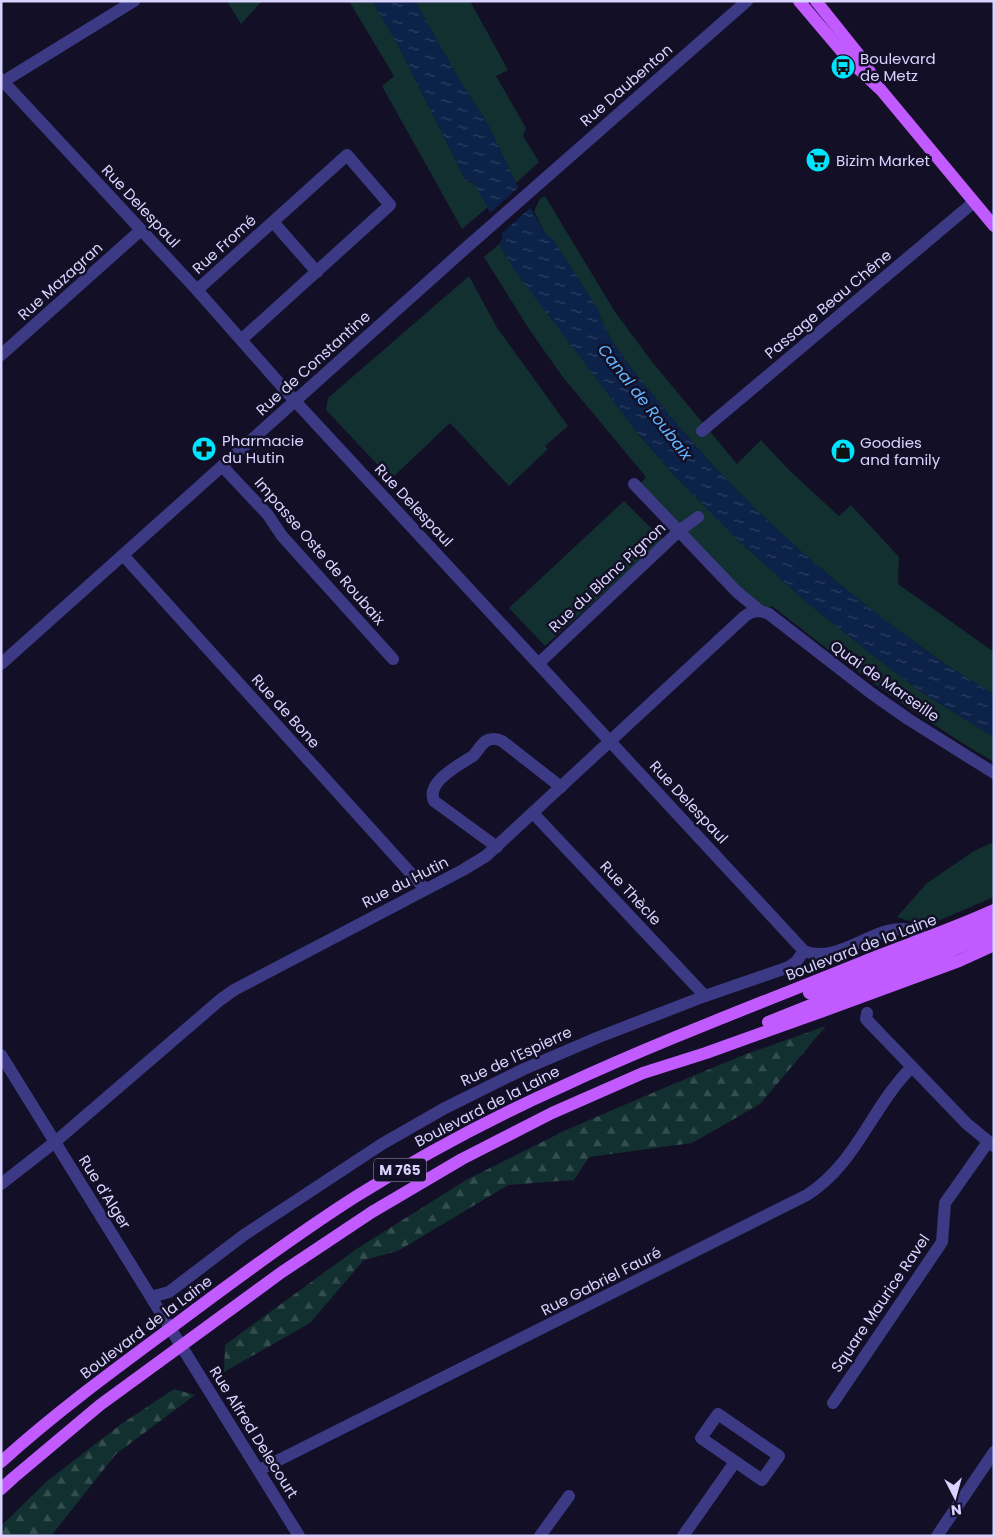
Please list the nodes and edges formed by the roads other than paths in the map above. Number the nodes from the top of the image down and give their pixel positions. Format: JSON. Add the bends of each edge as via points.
{"nodes":[{"id":1,"x":134,"y":1,"type":"edge"},
{"id":2,"x":747,"y":1,"type":"edge"},
{"id":3,"x":799,"y":1,"type":"edge"},
{"id":4,"x":816,"y":1,"type":"edge"},
{"id":5,"x":2,"y":81,"type":"edge"},
{"id":6,"x":881,"y":90,"type":"junction"},
{"id":7,"x":974,"y":202,"type":"junction"},
{"id":8,"x":273,"y":222,"type":"junction"},
{"id":9,"x":994,"y":226,"type":"edge"},
{"id":10,"x":490,"y":227,"type":"joint"},
{"id":11,"x":141,"y":230,"type":"junction"},
{"id":12,"x":317,"y":272,"type":"junction"},
{"id":13,"x":197,"y":290,"type":"junction"},
{"id":14,"x":241,"y":340,"type":"junction"},
{"id":15,"x":1,"y":355,"type":"edge"},
{"id":16,"x":295,"y":400,"type":"junction"},
{"id":17,"x":702,"y":431,"type":"dead end"},
{"id":18,"x":222,"y":466,"type":"junction"},
{"id":19,"x":634,"y":484,"type":"dead end"},
{"id":20,"x":698,"y":517,"type":"dead end"},
{"id":21,"x":679,"y":531,"type":"junction"},
{"id":22,"x":123,"y":555,"type":"junction"},
{"id":23,"x":760,"y":611,"type":"junction"},
{"id":24,"x":393,"y":659,"type":"dead end"},
{"id":25,"x":539,"y":663,"type":"junction"},
{"id":26,"x":1,"y":664,"type":"edge"},
{"id":27,"x":612,"y":741,"type":"junction"},
{"id":28,"x":994,"y":773,"type":"edge"},
{"id":29,"x":561,"y":787,"type":"junction"},
{"id":30,"x":533,"y":813,"type":"junction"},
{"id":31,"x":497,"y":846,"type":"junction"},
{"id":32,"x":425,"y":889,"type":"junction"},
{"id":33,"x":994,"y":910,"type":"edge"},
{"id":34,"x":994,"y":921,"type":"edge"},
{"id":35,"x":994,"y":933,"type":"edge"},
{"id":36,"x":926,"y":939,"type":"junction"},
{"id":37,"x":994,"y":946,"type":"edge"},
{"id":38,"x":804,"y":951,"type":"junction"},
{"id":39,"x":705,"y":996,"type":"junction"},
{"id":40,"x":867,"y":1013,"type":"dead end"},
{"id":41,"x":650,"y":1047,"type":"junction"},
{"id":42,"x":1,"y":1055,"type":"edge"},
{"id":43,"x":912,"y":1067,"type":"junction"},
{"id":44,"x":643,"y":1073,"type":"junction"},
{"id":45,"x":55,"y":1142,"type":"junction"},
{"id":46,"x":991,"y":1144,"type":"edge"},
{"id":47,"x":1,"y":1184,"type":"edge"},
{"id":48,"x":151,"y":1297,"type":"junction"},
{"id":49,"x":170,"y":1328,"type":"junction"},
{"id":50,"x":181,"y":1346,"type":"junction"},
{"id":51,"x":833,"y":1403,"type":"dead end"},
{"id":52,"x":994,"y":1452,"type":"edge"},
{"id":53,"x":1,"y":1462,"type":"edge"},
{"id":54,"x":735,"y":1462,"type":"junction"},
{"id":55,"x":259,"y":1470,"type":"junction"},
{"id":56,"x":1,"y":1489,"type":"edge"},
{"id":57,"x":568,"y":1496,"type":"dead end"},
{"id":58,"x":941,"y":1533,"type":"edge"},
{"id":59,"x":298,"y":1536,"type":"edge"},
{"id":60,"x":540,"y":1536,"type":"edge"},
{"id":61,"x":683,"y":1536,"type":"edge"}],
"edges":[{"from":1,"to":5,"type":"street"},
{"from":2,"to":10,"type":"street","name":"Rue Daubenton"},
{"from":3,"to":6,"type":"main road","via":[[849,60]]},
{"from":4,"to":6,"type":"main road","via":[[860,56]]},
{"from":5,"to":11,"type":"street","name":"Rue Delespaul"},
{"from":6,"to":7,"type":"main road"},
{"from":7,"to":9,"type":"main road"},
{"from":7,"to":17,"type":"street","name":"Passage Beau Chêne"},
{"from":8,"to":12,"type":"street","name":"Rue Fromé"},
{"from":8,"to":12,"type":"street","name":"Rue Fromé","via":[[347,156],[390,205]]},
{"from":8,"to":13,"type":"street","name":"Rue Fromé"},
{"from":10,"to":16,"type":"street","name":"Rue de Constantine"},
{"from":11,"to":13,"type":"street","name":"Rue Delespaul"},
{"from":11,"to":15,"type":"street","name":"Rue Mazagran"},
{"from":12,"to":14,"type":"street","name":"Rue Fromé"},
{"from":13,"to":14,"type":"street","name":"Rue Delespaul"},
{"from":14,"to":16,"type":"street","name":"Rue Delespaul"},
{"from":16,"to":18,"type":"street","name":"Rue de Constantine"},
{"from":16,"to":25,"type":"street","name":"Rue Delespaul"},
{"from":18,"to":22,"type":"street","name":"Rue de Constantine"},
{"from":18,"to":24,"type":"street","name":"Impasse Oste de Roubaix"},
{"from":19,"to":21,"type":"street","name":"Quai de Marseille"},
{"from":20,"to":21,"type":"street","name":"Rue du Blanc Pignon"},
{"from":21,"to":23,"type":"street","name":"Quai de Marseille","via":[[737,592]]},
{"from":21,"to":25,"type":"street","name":"Rue du Blanc Pignon"},
{"from":22,"to":26,"type":"street","name":"Rue de Constantine"},
{"from":22,"to":32,"type":"street","name":"Rue de Bone"},
{"from":23,"to":27,"type":"street","name":"Rue du Hutin","via":[[745,616]]},
{"from":23,"to":28,"type":"street","name":"Quai de Marseille","via":[[776,619],[886,703]]},
{"from":25,"to":27,"type":"street","name":"Rue Delespaul"},
{"from":27,"to":29,"type":"street","name":"Rue du Hutin"},
{"from":27,"to":38,"type":"street","name":"Rue Delespaul"},
{"from":29,"to":30,"type":"street","name":"Rue du Hutin"},
{"from":29,"to":31,"type":"street","via":[[496,739],[486,741],[471,757],[446,773],[433,792],[434,801]]},
{"from":30,"to":31,"type":"street","name":"Rue du Hutin"},
{"from":30,"to":39,"type":"street","name":"Rue Thècle"},
{"from":31,"to":32,"type":"street","name":"Rue du Hutin","via":[[476,863]]},
{"from":32,"to":45,"type":"street","name":"Rue du Hutin","via":[[234,990]]},
{"from":33,"to":36,"type":"main road","name":"Boulevard de la Laine","number":"M 765"},
{"from":34,"to":41,"type":"main road","via":[[851,978]]},
{"from":35,"to":44,"type":"main road"},
{"from":36,"to":38,"type":"street","via":[[913,931],[896,930],[830,954]]},
{"from":36,"to":41,"type":"main road","name":"Boulevard de la Laine","number":"M 765"},
{"from":37,"to":44,"type":"main road","number":"M 765","via":[[823,1011]]},
{"from":38,"to":39,"type":"street","name":"Rue de l'Espierre","via":[[789,967]]},
{"from":39,"to":48,"type":"street","name":"Rue de l'Espierre","via":[[563,1052],[428,1117],[244,1235],[169,1292]]},
{"from":40,"to":43,"type":"street","via":[[866,1020]]},
{"from":41,"to":49,"type":"main road","name":"Boulevard de la Laine","number":"M 765","via":[[522,1105],[420,1158],[318,1222]]},
{"from":42,"to":45,"type":"street","name":"Rue d'Alger"},
{"from":43,"to":46,"type":"street"},
{"from":43,"to":55,"type":"street","name":"Rue Gabriel Fauré","via":[[841,1166],[807,1196]]},
{"from":44,"to":50,"type":"main road","number":"M 765","via":[[552,1113],[404,1192],[326,1242]]},
{"from":45,"to":47,"type":"street","name":"Rue du Hutin"},
{"from":45,"to":48,"type":"street","name":"Rue d'Alger"},
{"from":46,"to":51,"type":"street","name":"Square Maurice Ravel","via":[[945,1203],[942,1242]]},
{"from":48,"to":49,"type":"street","name":"Rue d'Alger"},
{"from":49,"to":50,"type":"street","name":"Rue d'Alger"},
{"from":49,"to":53,"type":"main road","name":"Boulevard de la Laine","number":"M 765","via":[[75,1400]]},
{"from":50,"to":55,"type":"street","name":"Rue Alfred Delecourt"},
{"from":50,"to":56,"type":"main road","number":"M 765","via":[[75,1425]]},
{"from":52,"to":58,"type":"street"},
{"from":54,"to":54,"type":"street","via":[[762,1480],[779,1456],[718,1414],[701,1438]]},
{"from":54,"to":61,"type":"street"},
{"from":55,"to":59,"type":"street","name":"Rue Alfred Delecourt"},
{"from":57,"to":60,"type":"street"}]}
